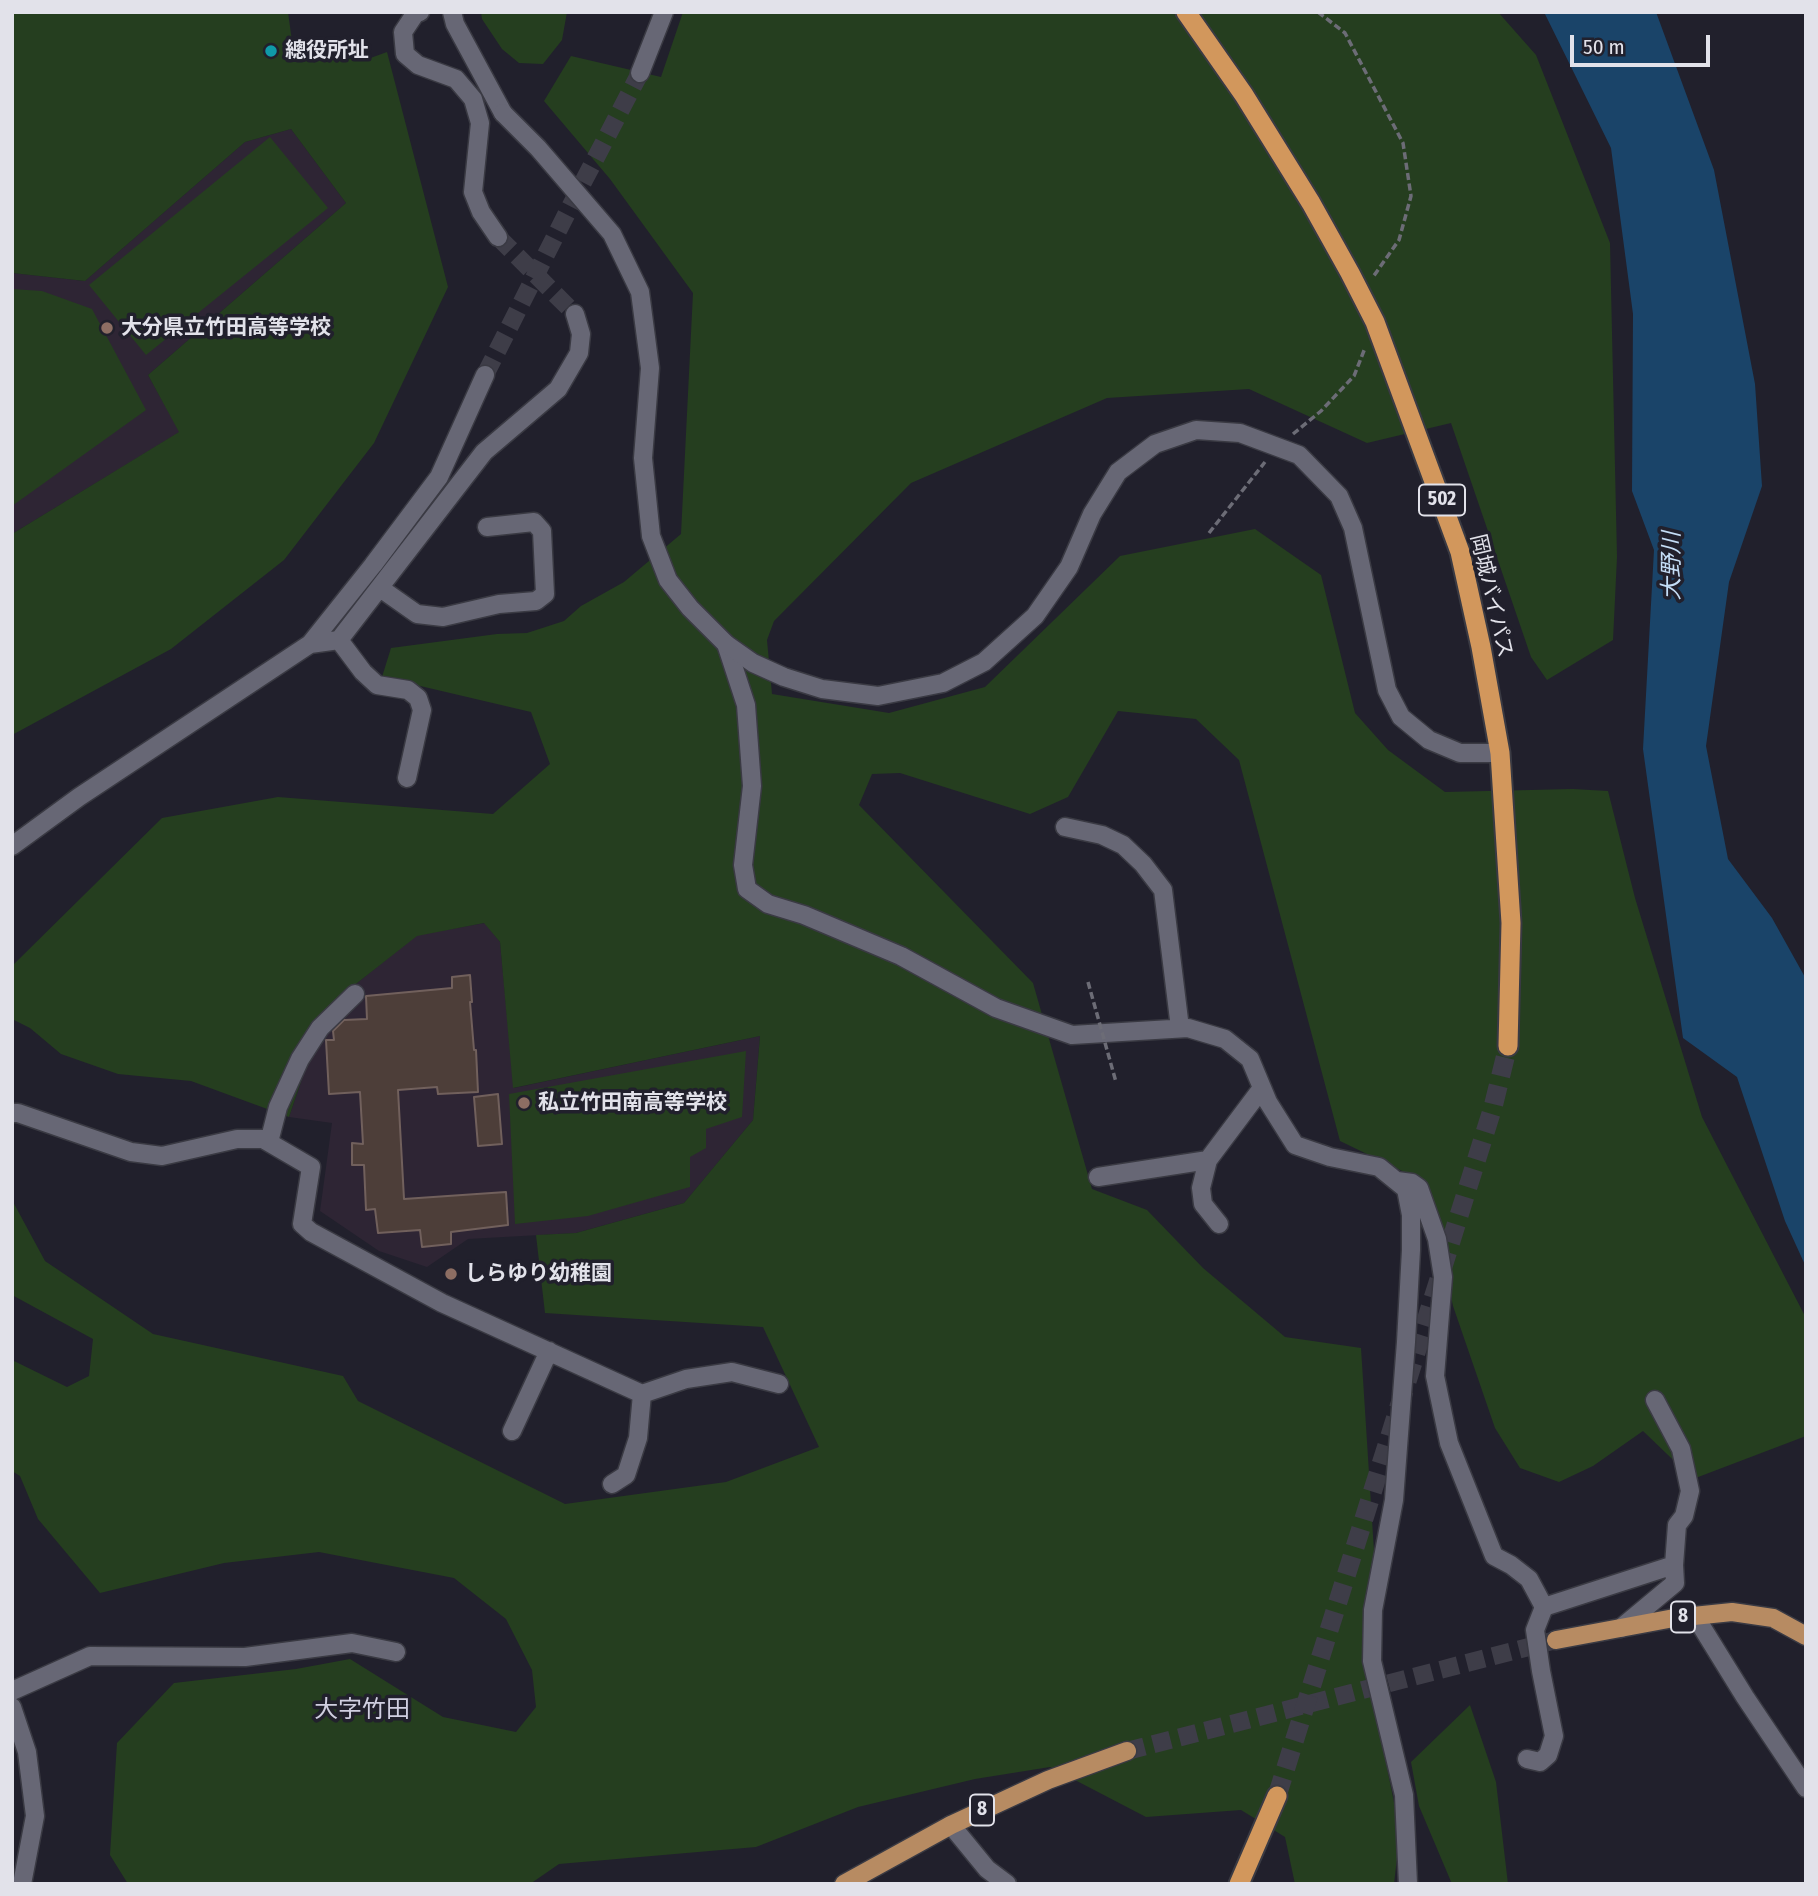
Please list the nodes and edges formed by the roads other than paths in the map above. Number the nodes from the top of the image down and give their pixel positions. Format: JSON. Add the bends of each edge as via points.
{"nodes":[{"id":1,"x":420,"y":12,"type":"edge"},
{"id":2,"x":452,"y":12,"type":"edge"},
{"id":3,"x":664,"y":12,"type":"edge"},
{"id":4,"x":1186,"y":12,"type":"edge"},
{"id":5,"x":640,"y":74,"type":"tunnel mouth"},
{"id":6,"x":498,"y":237,"type":"tunnel mouth"},
{"id":7,"x":575,"y":314,"type":"tunnel mouth"},
{"id":8,"x":485,"y":375,"type":"tunnel mouth"},
{"id":9,"x":487,"y":527,"type":"dead end"},
{"id":10,"x":380,"y":588,"type":"junction"},
{"id":11,"x":339,"y":640,"type":"junction"},
{"id":12,"x":310,"y":644,"type":"junction"},
{"id":13,"x":726,"y":644,"type":"junction"},
{"id":14,"x":1500,"y":752,"type":"junction"},
{"id":15,"x":407,"y":778,"type":"dead end"},
{"id":16,"x":1065,"y":827,"type":"dead end"},
{"id":17,"x":12,"y":846,"type":"edge"},
{"id":18,"x":355,"y":994,"type":"dead end"},
{"id":19,"x":1180,"y":1028,"type":"junction"},
{"id":20,"x":1508,"y":1046,"type":"tunnel mouth"},
{"id":21,"x":1262,"y":1088,"type":"junction"},
{"id":22,"x":12,"y":1113,"type":"edge"},
{"id":23,"x":269,"y":1142,"type":"junction"},
{"id":24,"x":1208,"y":1160,"type":"junction"},
{"id":25,"x":1098,"y":1177,"type":"dead end"},
{"id":26,"x":1396,"y":1181,"type":"junction"},
{"id":27,"x":1219,"y":1224,"type":"dead end"},
{"id":28,"x":549,"y":1350,"type":"junction"},
{"id":29,"x":779,"y":1384,"type":"dead end"},
{"id":30,"x":642,"y":1394,"type":"junction"},
{"id":31,"x":1655,"y":1400,"type":"dead end"},
{"id":32,"x":512,"y":1431,"type":"dead end"},
{"id":33,"x":612,"y":1484,"type":"dead end"},
{"id":34,"x":1674,"y":1565,"type":"junction"},
{"id":35,"x":1544,"y":1606,"type":"junction"},
{"id":36,"x":1695,"y":1616,"type":"junction"},
{"id":37,"x":1621,"y":1628,"type":"junction"},
{"id":38,"x":1806,"y":1636,"type":"edge"},
{"id":39,"x":1556,"y":1640,"type":"tunnel mouth"},
{"id":40,"x":396,"y":1652,"type":"dead end"},
{"id":41,"x":12,"y":1691,"type":"edge"},
{"id":42,"x":12,"y":1707,"type":"edge"},
{"id":43,"x":1127,"y":1751,"type":"tunnel mouth"},
{"id":44,"x":1527,"y":1759,"type":"dead end"},
{"id":45,"x":1806,"y":1788,"type":"edge"},
{"id":46,"x":1277,"y":1796,"type":"tunnel mouth"},
{"id":47,"x":951,"y":1825,"type":"junction"},
{"id":48,"x":22,"y":1884,"type":"edge"},
{"id":49,"x":844,"y":1884,"type":"edge"},
{"id":50,"x":1007,"y":1884,"type":"edge"},
{"id":51,"x":1240,"y":1884,"type":"edge"},
{"id":52,"x":1408,"y":1884,"type":"edge"}],
"edges":[{"from":1,"to":6,"type":"street","via":[[403,32],[405,54],[418,65],[456,79],[473,99],[480,123],[473,192]]},
{"from":2,"to":13,"type":"street","via":[[503,113],[612,234],[640,292],[650,368],[643,458],[651,536],[668,580]]},
{"from":3,"to":5,"type":"street"},
{"from":4,"to":14,"type":"highway","name":"岡城バイパス","number":"502","via":[[1311,203],[1374,323],[1460,552]]},
{"from":7,"to":10,"type":"street","via":[[581,334],[579,353],[558,389],[484,452]]},
{"from":8,"to":12,"type":"street","via":[[439,477]]},
{"from":9,"to":10,"type":"street","via":[[534,522],[542,531],[545,594],[536,601],[443,617],[417,614]]},
{"from":10,"to":11,"type":"street"},
{"from":11,"to":12,"type":"street"},
{"from":11,"to":15,"type":"street","via":[[377,685],[408,690],[418,698],[422,710]]},
{"from":12,"to":17,"type":"street"},
{"from":13,"to":14,"type":"street","via":[[773,673],[822,689],[878,696],[943,683],[984,662],[1035,616],[1069,567],[1092,514],[1118,472],[1155,444],[1196,430],[1240,433],[1299,455],[1339,496],[1353,528],[1387,690],[1401,717],[1429,740],[1460,753]]},
{"from":13,"to":19,"type":"street","via":[[746,705],[752,786],[743,864],[747,889],[768,904],[901,956],[996,1008],[1072,1034]]},
{"from":14,"to":20,"type":"highway","name":"岡城バイパス","number":"502","via":[[1511,923]]},
{"from":16,"to":19,"type":"street","via":[[1123,845],[1163,890]]},
{"from":18,"to":23,"type":"street","via":[[320,1028],[300,1059],[278,1107]]},
{"from":19,"to":21,"type":"street","via":[[1225,1038],[1250,1059]]},
{"from":21,"to":24,"type":"street"},
{"from":21,"to":26,"type":"street","via":[[1295,1146],[1379,1167]]},
{"from":22,"to":23,"type":"street","via":[[131,1152],[162,1156],[237,1139]]},
{"from":23,"to":28,"type":"street","via":[[312,1167],[302,1224],[311,1232],[442,1303]]},
{"from":24,"to":25,"type":"street"},
{"from":24,"to":27,"type":"street","via":[[1201,1188],[1203,1203]]},
{"from":26,"to":35,"type":"street","via":[[1419,1188],[1437,1239],[1443,1277],[1435,1376],[1449,1443],[1494,1556],[1529,1579]]},
{"from":26,"to":52,"type":"street","via":[[1406,1189],[1411,1250],[1394,1500],[1373,1610],[1372,1661],[1404,1795]]},
{"from":28,"to":30,"type":"street"},
{"from":28,"to":32,"type":"street"},
{"from":29,"to":30,"type":"street","via":[[732,1372],[686,1379]]},
{"from":30,"to":33,"type":"street","via":[[638,1438],[626,1475]]},
{"from":31,"to":34,"type":"street","via":[[1681,1449],[1690,1491],[1677,1525]]},
{"from":34,"to":35,"type":"street"},
{"from":34,"to":37,"type":"street","via":[[1675,1583]]},
{"from":35,"to":44,"type":"street","via":[[1535,1630],[1554,1736],[1548,1755],[1539,1762]]},
{"from":36,"to":37,"type":"main road","number":"8"},
{"from":36,"to":38,"type":"main road","number":"8","via":[[1732,1612],[1773,1618]]},
{"from":36,"to":45,"type":"street"},
{"from":37,"to":39,"type":"main road","number":"8"},
{"from":40,"to":41,"type":"street","via":[[352,1643],[245,1657],[90,1656]]},
{"from":42,"to":48,"type":"street","via":[[27,1752],[35,1816]]},
{"from":43,"to":47,"type":"main road","number":"8","via":[[1048,1780]]},
{"from":46,"to":51,"type":"highway"},
{"from":47,"to":49,"type":"main road","number":"8"},
{"from":47,"to":50,"type":"street","via":[[986,1869]]}]}
